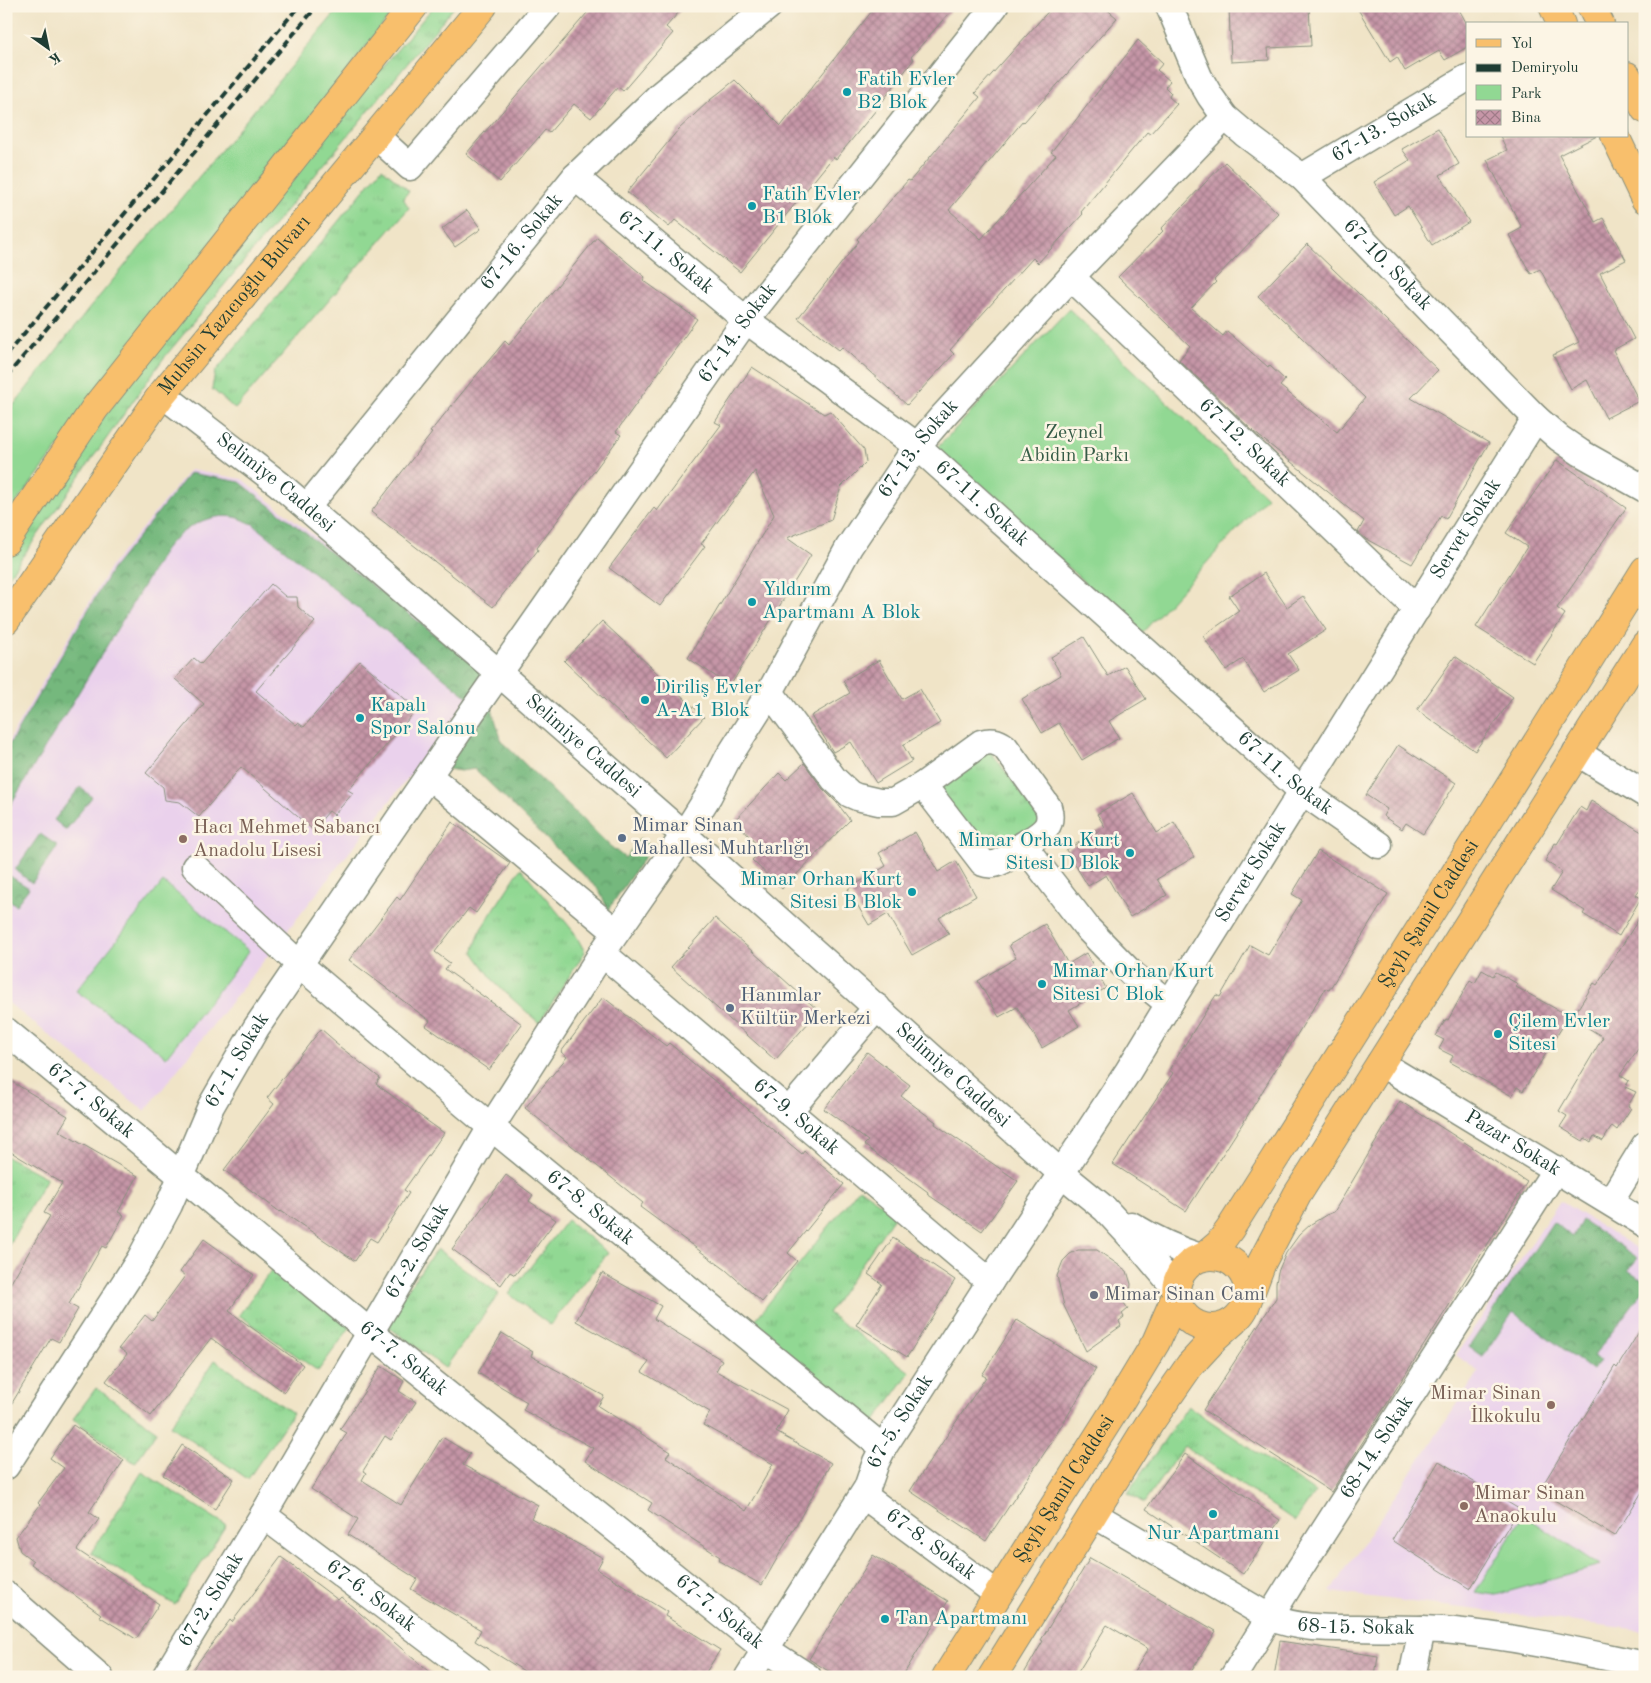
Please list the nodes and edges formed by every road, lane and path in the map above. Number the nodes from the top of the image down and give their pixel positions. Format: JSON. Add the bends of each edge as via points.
{"nodes":[{"id":1,"x":414,"y":6,"type":"edge"},
{"id":2,"x":483,"y":6,"type":"edge"},
{"id":3,"x":548,"y":6,"type":"edge"},
{"id":4,"x":769,"y":6,"type":"edge"},
{"id":5,"x":994,"y":6,"type":"edge"},
{"id":6,"x":1170,"y":6,"type":"edge"},
{"id":7,"x":1591,"y":6,"type":"edge"},
{"id":8,"x":1599,"y":22,"type":"edge"},
{"id":9,"x":1628,"y":78,"type":"edge"},
{"id":10,"x":1466,"y":79,"type":"edge"},
{"id":11,"x":1645,"y":108,"type":"edge"},
{"id":12,"x":1225,"y":117,"type":"junction"},
{"id":13,"x":376,"y":136,"type":"junction"},
{"id":14,"x":1616,"y":138,"type":"edge"},
{"id":15,"x":575,"y":177,"type":"junction"},
{"id":16,"x":1302,"y":177,"type":"junction"},
{"id":17,"x":1645,"y":199,"type":"edge"},
{"id":18,"x":1071,"y":277,"type":"junction"},
{"id":19,"x":746,"y":320,"type":"junction"},
{"id":20,"x":162,"y":394,"type":"junction"},
{"id":21,"x":1536,"y":418,"type":"junction"},
{"id":22,"x":917,"y":446,"type":"junction"},
{"id":23,"x":1645,"y":490,"type":"edge"},
{"id":24,"x":307,"y":507,"type":"junction"},
{"id":25,"x":6,"y":541,"type":"edge"},
{"id":26,"x":1645,"y":570,"type":"edge"},
{"id":27,"x":1417,"y":610,"type":"junction"},
{"id":28,"x":6,"y":620,"type":"edge"},
{"id":29,"x":1645,"y":645,"type":"edge"},
{"id":30,"x":500,"y":674,"type":"junction"},
{"id":31,"x":770,"y":692,"type":"junction"},
{"id":32,"x":1576,"y":752,"type":"junction"},
{"id":33,"x":429,"y":776,"type":"junction"},
{"id":34,"x":923,"y":785,"type":"junction"},
{"id":35,"x":1302,"y":792,"type":"junction"},
{"id":36,"x":1645,"y":794,"type":"edge"},
{"id":37,"x":684,"y":835,"type":"junction"},
{"id":38,"x":1023,"y":845,"type":"junction"},
{"id":39,"x":1379,"y":845,"type":"dead end"},
{"id":40,"x":195,"y":867,"type":"dead end"},
{"id":41,"x":609,"y":943,"type":"junction"},
{"id":42,"x":300,"y":965,"type":"junction"},
{"id":43,"x":1169,"y":1004,"type":"junction"},
{"id":44,"x":877,"y":1007,"type":"junction"},
{"id":45,"x":6,"y":1031,"type":"edge"},
{"id":46,"x":1380,"y":1063,"type":"junction"},
{"id":47,"x":788,"y":1112,"type":"junction"},
{"id":48,"x":491,"y":1127,"type":"junction"},
{"id":49,"x":1645,"y":1145,"type":"edge"},
{"id":50,"x":1556,"y":1169,"type":"junction"},
{"id":51,"x":1061,"y":1173,"type":"junction"},
{"id":52,"x":181,"y":1176,"type":"junction"},
{"id":53,"x":1610,"y":1202,"type":"junction"},
{"id":54,"x":1105,"y":1209,"type":"junction"},
{"id":55,"x":1645,"y":1224,"type":"edge"},
{"id":56,"x":1203,"y":1256,"type":"junction"},
{"id":57,"x":990,"y":1282,"type":"junction"},
{"id":58,"x":1176,"y":1292,"type":"junction"},
{"id":59,"x":1241,"y":1310,"type":"junction"},
{"id":60,"x":371,"y":1333,"type":"junction"},
{"id":61,"x":883,"y":1448,"type":"junction"},
{"id":62,"x":6,"y":1466,"type":"edge"},
{"id":63,"x":863,"y":1495,"type":"junction"},
{"id":64,"x":1093,"y":1514,"type":"junction"},
{"id":65,"x":263,"y":1515,"type":"junction"},
{"id":66,"x":997,"y":1594,"type":"junction"},
{"id":67,"x":6,"y":1595,"type":"edge"},
{"id":68,"x":1269,"y":1617,"type":"junction"},
{"id":69,"x":1422,"y":1629,"type":"junction"},
{"id":70,"x":765,"y":1649,"type":"junction"},
{"id":71,"x":1645,"y":1665,"type":"edge"},
{"id":72,"x":1237,"y":1675,"type":"edge"},
{"id":73,"x":100,"y":1677,"type":"edge"},
{"id":74,"x":165,"y":1677,"type":"edge"},
{"id":75,"x":478,"y":1677,"type":"edge"},
{"id":76,"x":748,"y":1677,"type":"edge"},
{"id":77,"x":808,"y":1677,"type":"edge"},
{"id":78,"x":946,"y":1677,"type":"edge"},
{"id":79,"x":992,"y":1677,"type":"edge"},
{"id":80,"x":1412,"y":1677,"type":"edge"}],
"edges":[{"from":1,"to":25,"type":"main road","via":[[95,408]]},
{"from":2,"to":13,"type":"main road","name":"Muhsin Yazıcıoğlu Bulvarı"},
{"from":3,"to":13,"type":"street","via":[[410,168]]},
{"from":4,"to":15,"type":"street","name":"67-16. Sokak","via":[[661,94]]},
{"from":5,"to":19,"type":"street","name":"67-14. Sokak"},
{"from":6,"to":12,"type":"street","name":"67-10. Sokak","via":[[1199,77]]},
{"from":7,"to":8,"type":"main road"},
{"from":9,"to":11,"type":"main road"},
{"from":10,"to":16,"type":"street","name":"67-13. Sokak"},
{"from":12,"to":16,"type":"street","name":"67-10. Sokak"},
{"from":12,"to":18,"type":"street","name":"67-13. Sokak"},
{"from":13,"to":20,"type":"main road","name":"Muhsin Yazıcıoğlu Bulvarı"},
{"from":14,"to":17,"type":"main road"},
{"from":15,"to":19,"type":"street","name":"67-11. Sokak"},
{"from":15,"to":24,"type":"street","name":"67-16. Sokak"},
{"from":16,"to":21,"type":"street","name":"67-10. Sokak"},
{"from":18,"to":22,"type":"street","name":"67-13. Sokak"},
{"from":18,"to":27,"type":"street","name":"67-12. Sokak"},
{"from":19,"to":22,"type":"street","name":"67-11. Sokak"},
{"from":19,"to":30,"type":"street","name":"67-14. Sokak"},
{"from":20,"to":24,"type":"street","name":"Selimiye Caddesi"},
{"from":20,"to":28,"type":"main road","name":"Muhsin Yazıcıoğlu Bulvarı"},
{"from":21,"to":23,"type":"street","name":"67-10. Sokak","via":[[1581,453]]},
{"from":21,"to":27,"type":"street","name":"Servet Sokak"},
{"from":22,"to":31,"type":"street","name":"67-13. Sokak","via":[[849,547]]},
{"from":22,"to":35,"type":"street","name":"67-11. Sokak"},
{"from":24,"to":30,"type":"street","name":"Selimiye Caddesi"},
{"from":26,"to":56,"type":"main road","name":"Şeyh Şamil Caddesi","via":[[1230,1229],[1219,1244]]},
{"from":27,"to":35,"type":"street","name":"Servet Sokak"},
{"from":29,"to":32,"type":"main road","name":"Şeyh Şamil Caddesi"},
{"from":30,"to":33,"type":"street","name":"67-1. Sokak"},
{"from":30,"to":37,"type":"street","name":"Selimiye Caddesi"},
{"from":31,"to":34,"type":"street","via":[[825,769],[850,794],[879,802],[893,802]]},
{"from":31,"to":37,"type":"street","name":"67-13. Sokak"},
{"from":32,"to":36,"type":"street"},
{"from":32,"to":46,"type":"main road","name":"Şeyh Şamil Caddesi"},
{"from":33,"to":41,"type":"street","name":"67-9. Sokak"},
{"from":33,"to":42,"type":"street","name":"67-1. Sokak"},
{"from":34,"to":38,"type":"street","via":[[983,863],[988,866],[999,863]]},
{"from":34,"to":38,"type":"street","via":[[981,743],[1000,744],[1050,814],[1046,828]]},
{"from":35,"to":39,"type":"street","name":"67-11. Sokak"},
{"from":35,"to":43,"type":"street","name":"Servet Sokak"},
{"from":37,"to":41,"type":"street","name":"67-2. Sokak"},
{"from":37,"to":44,"type":"street","name":"Selimiye Caddesi"},
{"from":38,"to":43,"type":"street","via":[[1088,928],[1131,973]]},
{"from":40,"to":42,"type":"street","name":"67-8. Sokak"},
{"from":41,"to":47,"type":"street","name":"67-9. Sokak"},
{"from":41,"to":48,"type":"street","name":"67-2. Sokak"},
{"from":42,"to":48,"type":"street","name":"67-8. Sokak"},
{"from":42,"to":52,"type":"street","name":"67-1. Sokak","via":[[256,1028],[211,1106]]},
{"from":43,"to":51,"type":"street","name":"Servet Sokak"},
{"from":44,"to":47,"type":"street"},
{"from":44,"to":51,"type":"street","name":"Selimiye Caddesi"},
{"from":45,"to":52,"type":"street","name":"67-7. Sokak"},
{"from":46,"to":50,"type":"street","name":"Pazar Sokak"},
{"from":46,"to":59,"type":"main road","name":"Şeyh Şamil Caddesi","via":[[1297,1195]]},
{"from":47,"to":57,"type":"street","name":"67-9. Sokak"},
{"from":48,"to":60,"type":"street","name":"67-2. Sokak"},
{"from":48,"to":61,"type":"street","name":"67-8. Sokak"},
{"from":49,"to":53,"type":"street"},
{"from":50,"to":53,"type":"street","name":"Pazar Sokak"},
{"from":50,"to":68,"type":"street","name":"68-14. Sokak"},
{"from":51,"to":54,"type":"street","name":"Selimiye Caddesi"},
{"from":51,"to":57,"type":"street","name":"67-5. Sokak"},
{"from":52,"to":60,"type":"street","name":"67-7. Sokak"},
{"from":52,"to":62,"type":"street","name":"67-1. Sokak","via":[[140,1258]]},
{"from":53,"to":55,"type":"street","name":"Pazar Sokak"},
{"from":54,"to":56,"type":"street","name":"Selimiye Caddesi","via":[[1175,1250]]},
{"from":54,"to":58,"type":"street","name":"Selimiye Caddesi"},
{"from":56,"to":58,"type":"main road","via":[[1185,1267],[1178,1278]]},
{"from":56,"to":59,"type":"main road","via":[[1224,1257],[1244,1273],[1248,1286]]},
{"from":57,"to":61,"type":"street","name":"67-5. Sokak"},
{"from":58,"to":59,"type":"main road","via":[[1182,1312],[1196,1325],[1222,1327]]},
{"from":58,"to":66,"type":"main road","name":"Şeyh Şamil Caddesi","via":[[1156,1342]]},
{"from":59,"to":64,"type":"main road","name":"Şeyh Şamil Caddesi","via":[[1190,1365]]},
{"from":60,"to":65,"type":"street","name":"67-2. Sokak"},
{"from":60,"to":70,"type":"street","name":"67-7. Sokak"},
{"from":61,"to":63,"type":"street","name":"67-5. Sokak"},
{"from":63,"to":66,"type":"street","name":"67-8. Sokak"},
{"from":63,"to":70,"type":"street","name":"67-5. Sokak"},
{"from":64,"to":68,"type":"street","name":"68-15. Sokak"},
{"from":64,"to":79,"type":"main road","name":"Şeyh Şamil Caddesi"},
{"from":65,"to":74,"type":"street","name":"67-2. Sokak"},
{"from":65,"to":75,"type":"street","name":"67-6. Sokak"},
{"from":66,"to":78,"type":"main road","name":"Şeyh Şamil Caddesi"},
{"from":67,"to":73,"type":"street"},
{"from":68,"to":69,"type":"street","name":"68-15. Sokak","via":[[1300,1626],[1324,1628]]},
{"from":68,"to":72,"type":"street","name":"68-14. Sokak"},
{"from":69,"to":71,"type":"street","name":"68-15. Sokak","via":[[1486,1635]]},
{"from":69,"to":80,"type":"street"},
{"from":70,"to":76,"type":"street","name":"67-5. Sokak"},
{"from":70,"to":77,"type":"street","name":"67-7. Sokak"}]}
